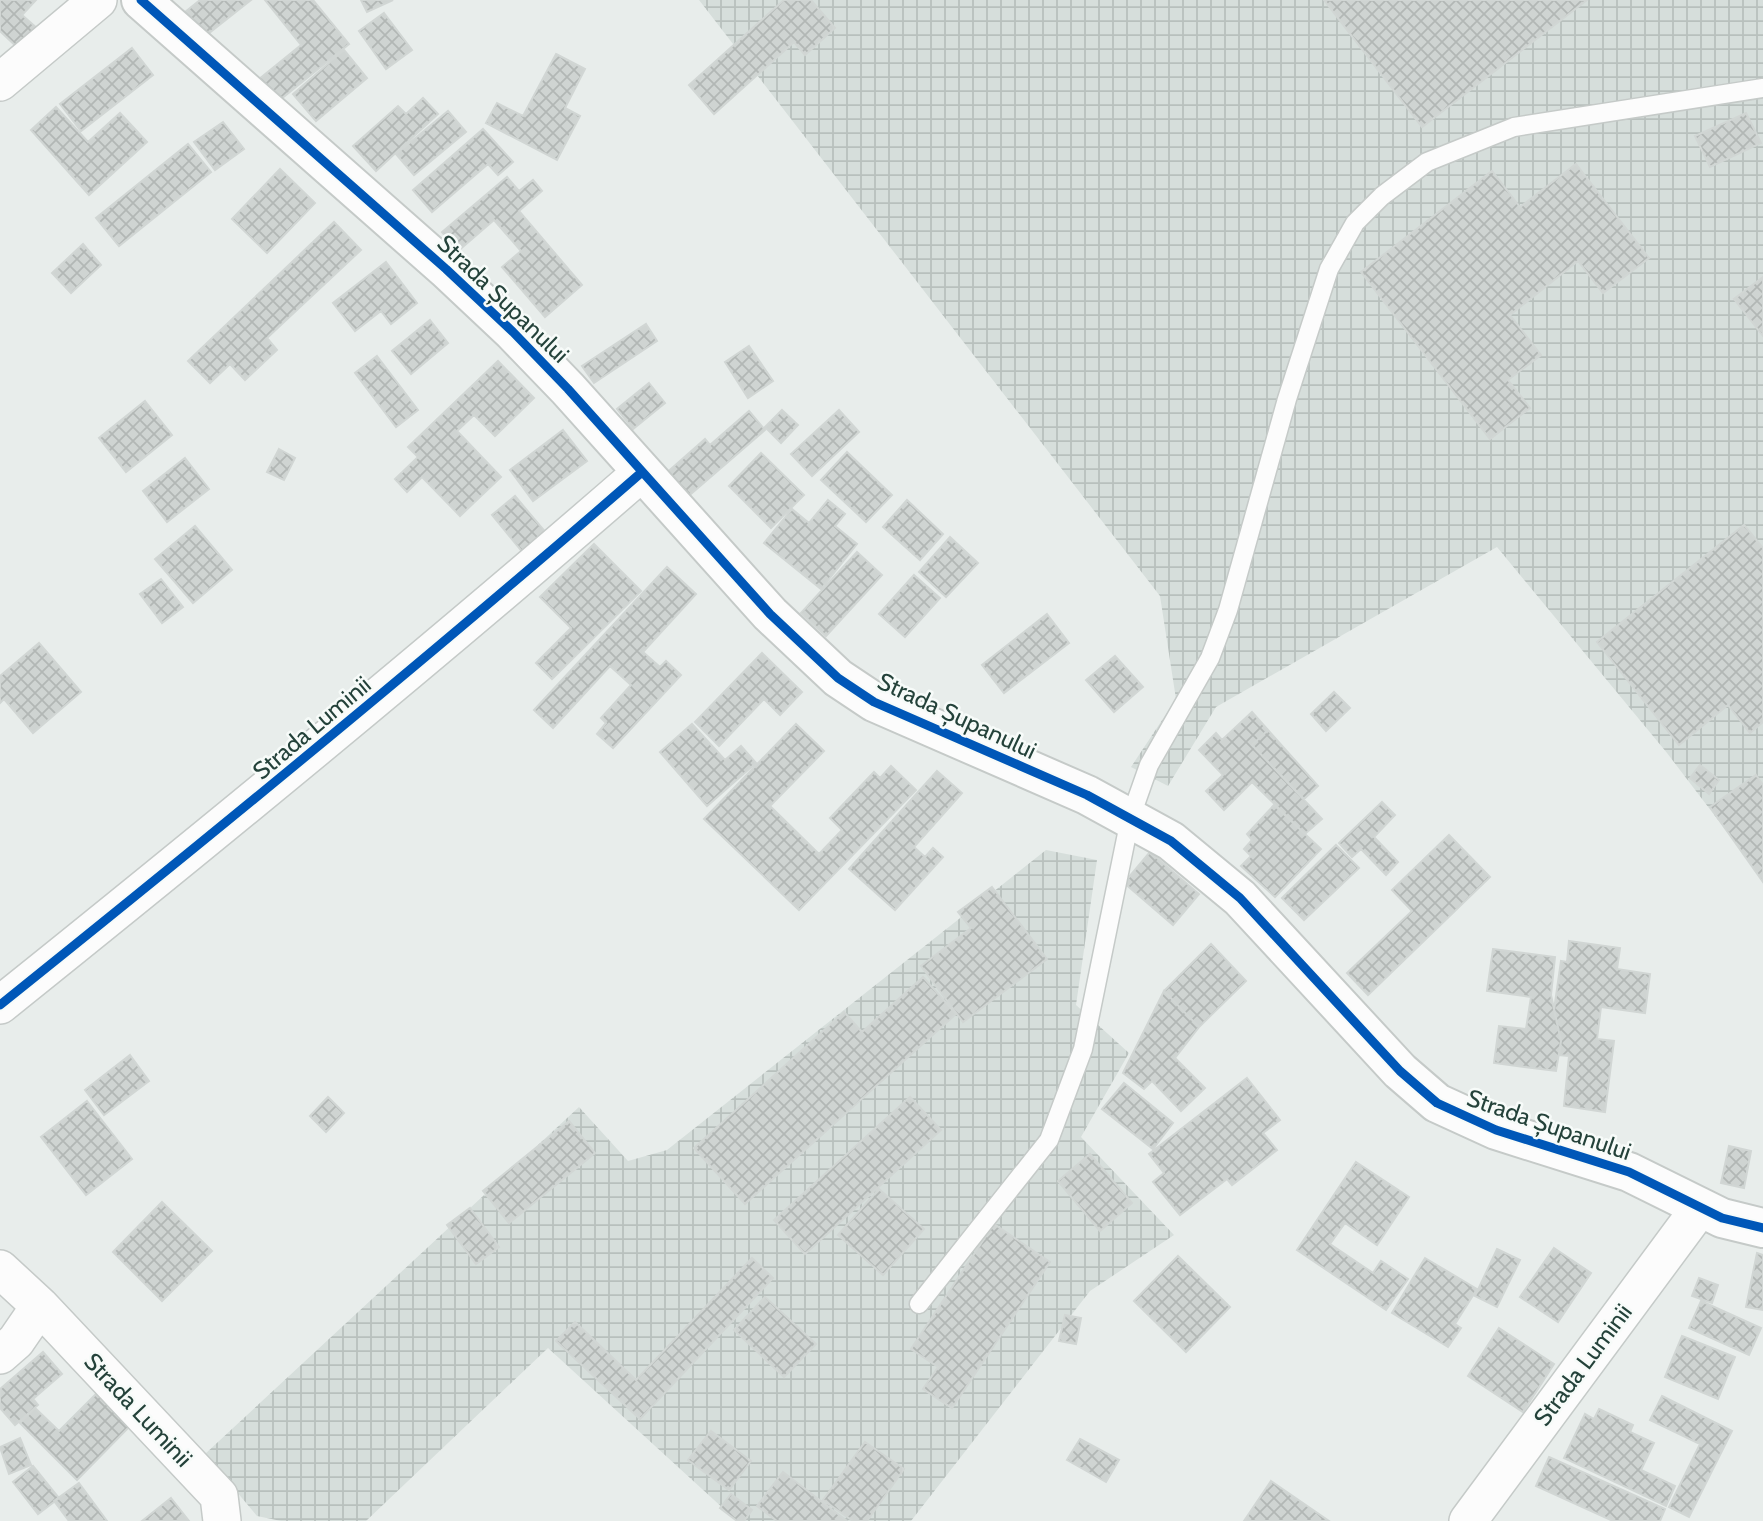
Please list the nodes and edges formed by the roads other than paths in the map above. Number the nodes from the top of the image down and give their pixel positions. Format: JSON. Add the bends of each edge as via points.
{"nodes":[{"id":1,"x":98,"y":0,"type":"edge"},
{"id":2,"x":141,"y":0,"type":"edge"},
{"id":3,"x":0,"y":82,"type":"edge"},
{"id":4,"x":1763,"y":88,"type":"edge"},
{"id":5,"x":642,"y":472,"type":"junction"},
{"id":6,"x":1130,"y":819,"type":"junction"},
{"id":7,"x":0,"y":1005,"type":"edge"},
{"id":8,"x":1699,"y":1209,"type":"junction"},
{"id":9,"x":1763,"y":1228,"type":"edge"},
{"id":10,"x":0,"y":1269,"type":"edge"},
{"id":11,"x":919,"y":1304,"type":"dead end"},
{"id":12,"x":40,"y":1306,"type":"junction"},
{"id":13,"x":0,"y":1355,"type":"edge"},
{"id":14,"x":222,"y":1521,"type":"edge"},
{"id":15,"x":1468,"y":1521,"type":"edge"}],
"edges":[{"from":1,"to":3,"type":"street"},
{"from":2,"to":5,"type":"street","name":"Strada Șupanului","via":[[455,278],[568,389]]},
{"from":4,"to":6,"type":"lane","via":[[1514,127],[1427,162],[1355,223],[1329,269],[1228,610],[1200,677],[1149,765]]},
{"from":5,"to":6,"type":"street","name":"Strada Șupanului","via":[[770,614],[838,678],[884,707],[1087,795]]},
{"from":5,"to":7,"type":"street","name":"Strada Luminii","via":[[281,779]]},
{"from":6,"to":8,"type":"street","name":"Strada Șupanului","via":[[1171,841],[1220,880],[1400,1071],[1437,1103],[1496,1130],[1629,1172]]},
{"from":6,"to":11,"type":"lane","via":[[1083,1049],[1049,1140]]},
{"from":8,"to":9,"type":"street","name":"Strada Șupanului"},
{"from":8,"to":15,"type":"street","name":"Strada Luminii"},
{"from":10,"to":12,"type":"street","name":"Strada Luminii"},
{"from":12,"to":13,"type":"street","via":[[16,1341]]},
{"from":12,"to":14,"type":"street","name":"Strada Luminii","via":[[219,1496]]}]}
